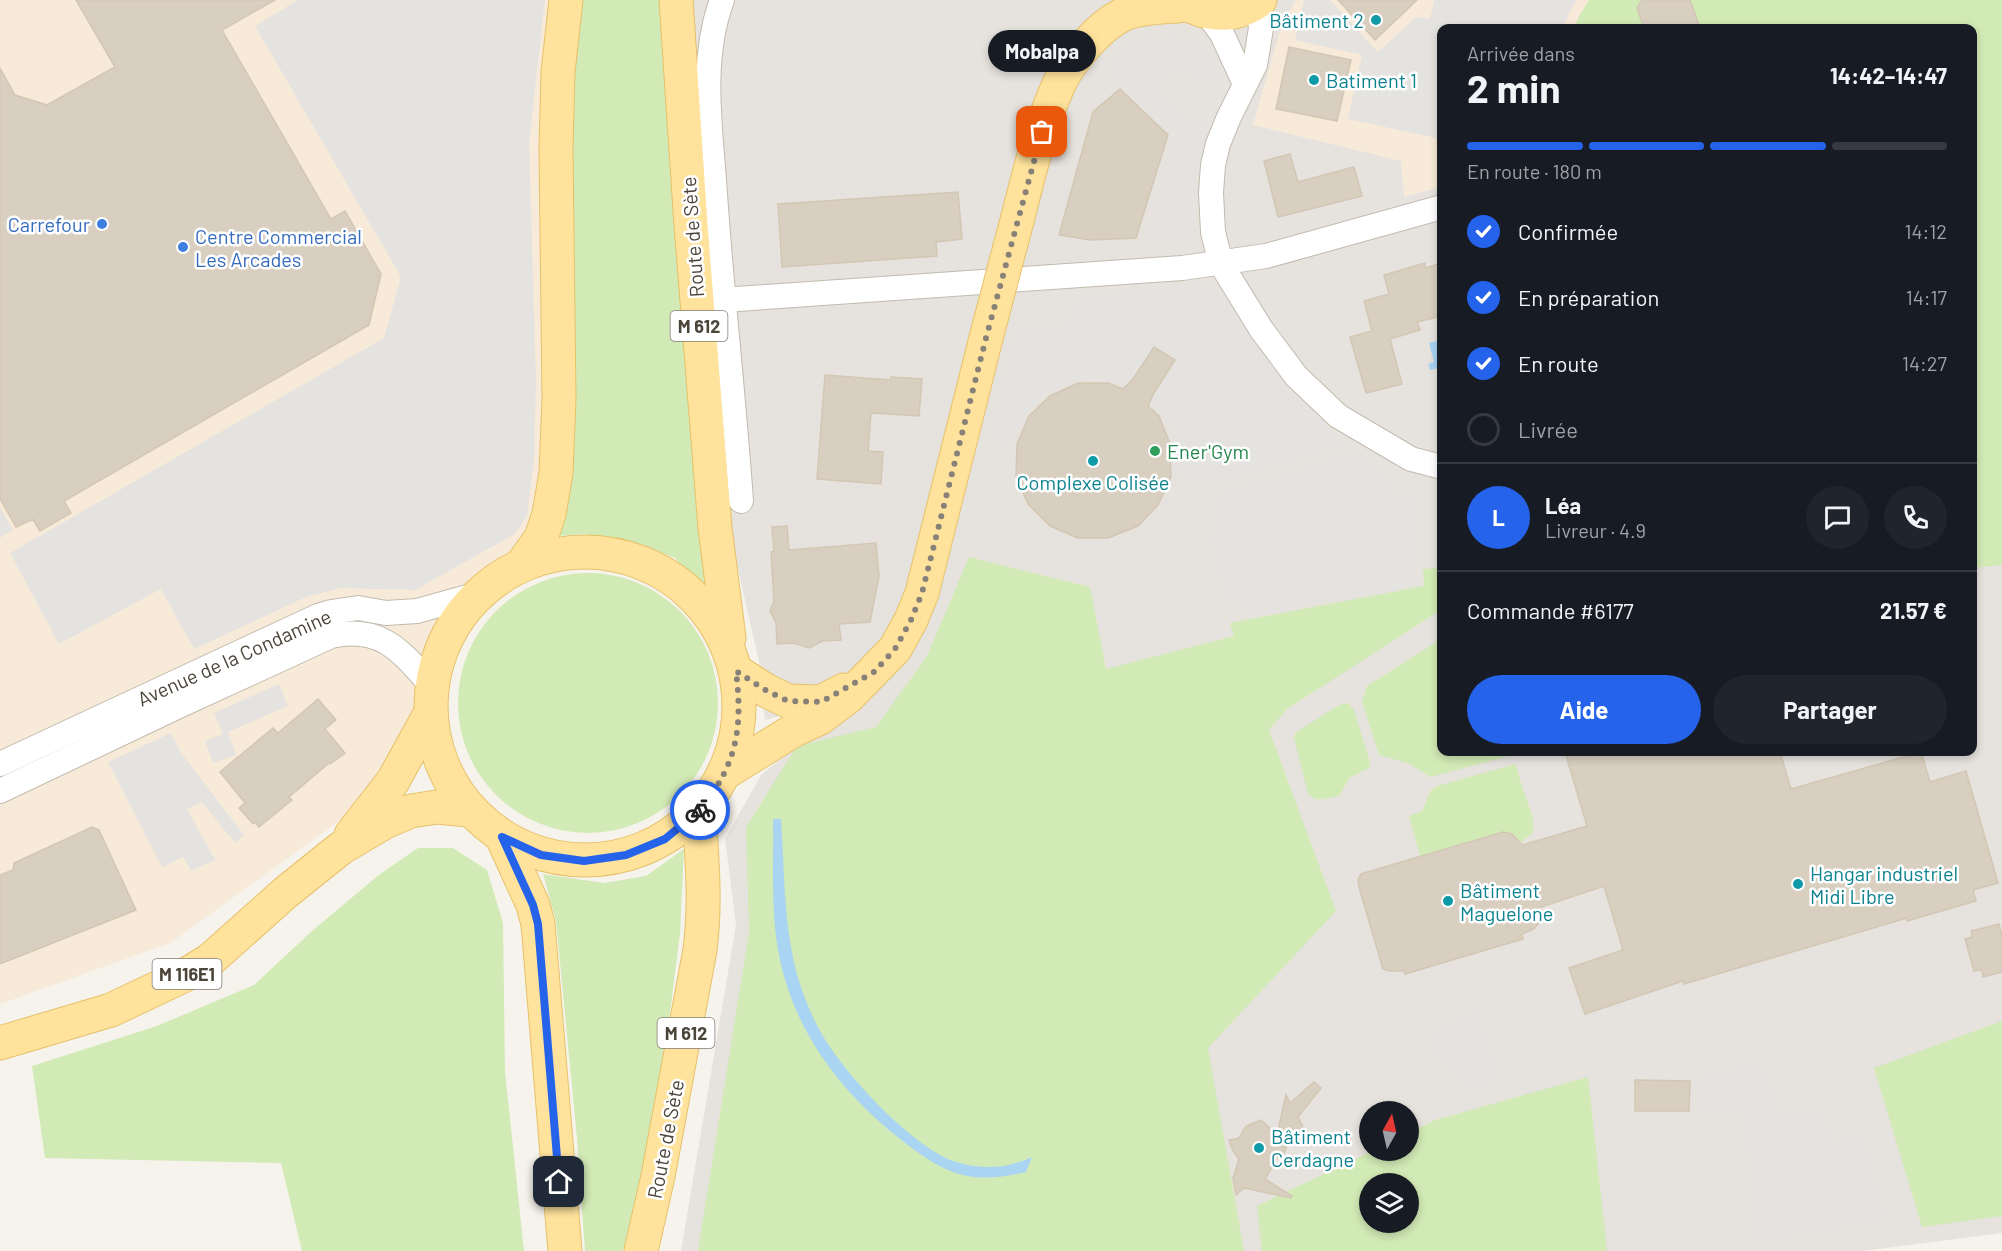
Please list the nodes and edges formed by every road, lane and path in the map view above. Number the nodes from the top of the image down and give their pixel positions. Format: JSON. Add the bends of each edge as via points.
{"nodes":[{"id":1,"x":566,"y":0,"type":"edge"},
{"id":2,"x":676,"y":0,"type":"edge"},
{"id":3,"x":722,"y":0,"type":"edge"},
{"id":4,"x":1258,"y":1,"type":"edge"},
{"id":5,"x":1192,"y":6,"type":"edge"},
{"id":6,"x":1129,"y":7,"type":"edge"},
{"id":7,"x":1245,"y":84,"type":"junction"},
{"id":8,"x":1437,"y":208,"type":"edge"},
{"id":9,"x":1221,"y":264,"type":"junction"},
{"id":10,"x":723,"y":300,"type":"junction"},
{"id":11,"x":1437,"y":466,"type":"edge"},
{"id":12,"x":741,"y":501,"type":"dead end"},
{"id":13,"x":523,"y":563,"type":"junction"},
{"id":14,"x":478,"y":594,"type":"junction"},
{"id":15,"x":734,"y":661,"type":"junction"},
{"id":16,"x":874,"y":672,"type":"junction"},
{"id":17,"x":430,"y":699,"type":"junction"},
{"id":18,"x":0,"y":764,"type":"edge"},
{"id":19,"x":725,"y":773,"type":"junction"},
{"id":20,"x":0,"y":791,"type":"edge"},
{"id":21,"x":470,"y":810,"type":"junction"},
{"id":22,"x":699,"y":812,"type":"junction"},
{"id":23,"x":502,"y":837,"type":"junction"},
{"id":24,"x":341,"y":848,"type":"junction"},
{"id":25,"x":0,"y":1043,"type":"edge"},
{"id":26,"x":565,"y":1251,"type":"edge"},
{"id":27,"x":641,"y":1251,"type":"edge"}],
"edges":[{"from":1,"to":13,"type":"main road","via":[[558,72],[556,148],[559,399],[556,473],[541,538]]},
{"from":2,"to":15,"type":"main road","name":"Route de Sète","number":"M 612","via":[[715,528]]},
{"from":3,"to":10,"type":"street","via":[[707,72]]},
{"from":4,"to":5,"type":"main road","via":[[1233,13],[1219,14]]},
{"from":4,"to":7,"type":"street","via":[[1261,28],[1255,65]]},
{"from":5,"to":6,"type":"main road"},
{"from":5,"to":7,"type":"street","via":[[1222,34]]},
{"from":6,"to":16,"type":"main road","bridge":true,"via":[[1099,32],[1060,82],[1010,247],[922,593],[895,649]]},
{"from":7,"to":9,"type":"street","via":[[1218,144],[1213,165],[1210,193]]},
{"from":8,"to":9,"type":"street","via":[[1266,256]]},
{"from":9,"to":10,"type":"street"},
{"from":9,"to":11,"type":"street","via":[[1296,376],[1338,416],[1411,459]]},
{"from":10,"to":12,"type":"street"},
{"from":13,"to":14,"type":"main road"},
{"from":13,"to":15,"type":"main road","via":[[564,552],[606,552],[646,564],[682,585],[711,615]]},
{"from":14,"to":17,"type":"main road","via":[[446,635]]},
{"from":14,"to":18,"type":"street","name":"Avenue de la Condamine","via":[[417,611],[351,609],[318,616]]},
{"from":15,"to":16,"type":"main road","via":[[767,691],[788,701],[821,702]]},
{"from":15,"to":19,"type":"main road","name":"Route de Sète","via":[[740,706],[737,740]]},
{"from":16,"to":19,"type":"main road","via":[[820,718]]},
{"from":17,"to":20,"type":"street","name":"Avenue de la Condamine","via":[[404,654],[392,644],[376,636],[345,633],[331,636]]},
{"from":17,"to":21,"type":"main road","via":[[435,748],[449,781]]},
{"from":17,"to":24,"type":"main road","number":"M 116E1","via":[[393,781]]},
{"from":19,"to":22,"type":"main road","name":"Route de Sète"},
{"from":21,"to":23,"type":"main road"},
{"from":21,"to":24,"type":"main road","number":"M 116E1","via":[[437,807],[411,811]]},
{"from":22,"to":23,"type":"main road","name":"Route de Sète","via":[[665,839],[626,855],[584,861],[541,855]]},
{"from":22,"to":27,"type":"main road","name":"Route de Sète","number":"M 612","via":[[704,920]]},
{"from":23,"to":26,"type":"main road","via":[[538,924]]},
{"from":24,"to":25,"type":"main road","number":"M 116E1","via":[[210,960],[189,973],[111,1010]]}]}
